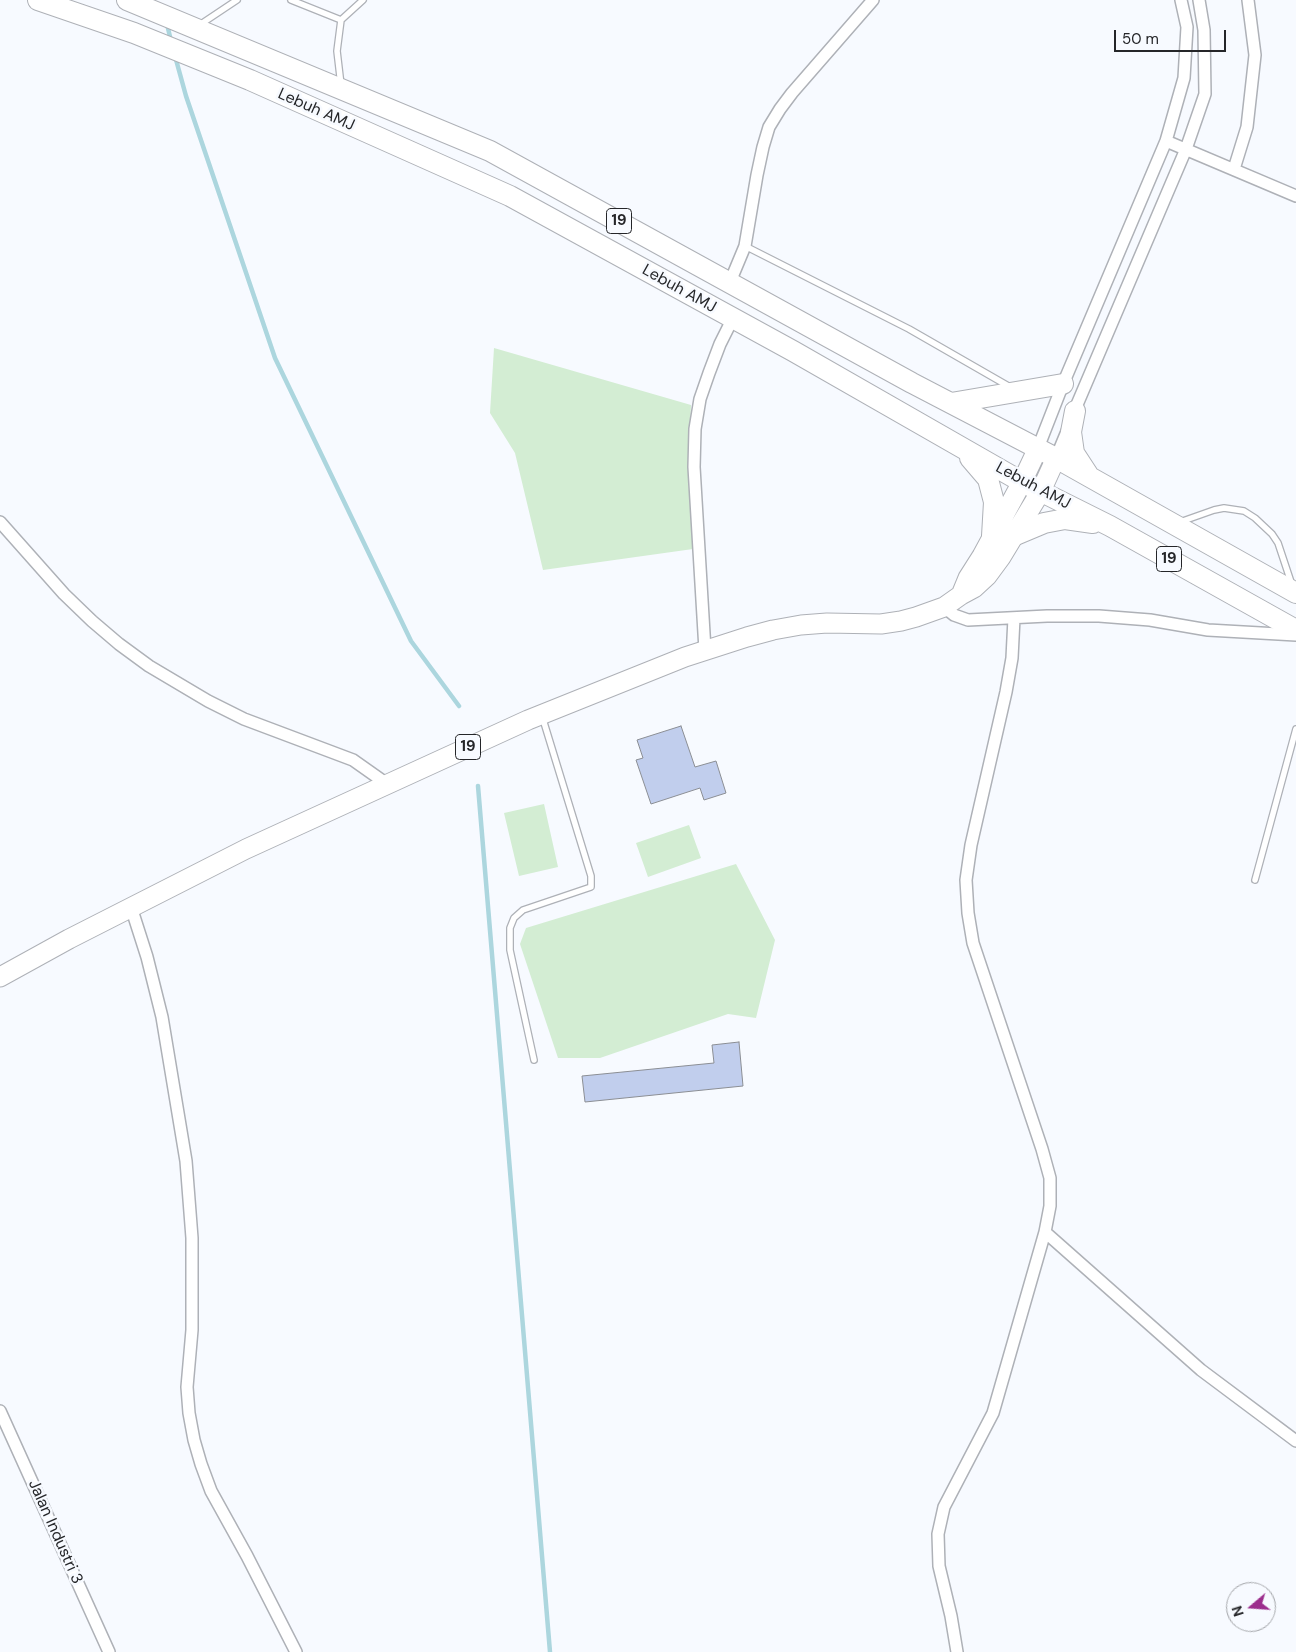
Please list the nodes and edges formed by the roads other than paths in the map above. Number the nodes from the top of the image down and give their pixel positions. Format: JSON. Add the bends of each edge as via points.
{"nodes":[{"id":1,"x":38,"y":0,"type":"edge"},
{"id":2,"x":237,"y":0,"type":"edge"},
{"id":3,"x":291,"y":0,"type":"edge"},
{"id":4,"x":363,"y":0,"type":"edge"},
{"id":5,"x":873,"y":0,"type":"edge"},
{"id":6,"x":1181,"y":0,"type":"edge"},
{"id":7,"x":1199,"y":0,"type":"edge"},
{"id":8,"x":1248,"y":0,"type":"edge"},
{"id":9,"x":134,"y":3,"type":"edge"},
{"id":10,"x":341,"y":20,"type":"junction"},
{"id":11,"x":190,"y":27,"type":"junction"},
{"id":12,"x":341,"y":89,"type":"junction"},
{"id":13,"x":1166,"y":141,"type":"junction"},
{"id":14,"x":1186,"y":149,"type":"junction"},
{"id":15,"x":1234,"y":169,"type":"junction"},
{"id":16,"x":1296,"y":196,"type":"edge"},
{"id":17,"x":745,"y":246,"type":"junction"},
{"id":18,"x":730,"y":282,"type":"junction"},
{"id":19,"x":733,"y":318,"type":"junction"},
{"id":20,"x":1063,"y":384,"type":"junction"},
{"id":21,"x":1018,"y":392,"type":"junction"},
{"id":22,"x":952,"y":403,"type":"junction"},
{"id":23,"x":1074,"y":412,"type":"junction"},
{"id":24,"x":946,"y":439,"type":"junction"},
{"id":25,"x":1038,"y":448,"type":"junction"},
{"id":26,"x":1056,"y":458,"type":"junction"},
{"id":27,"x":1094,"y":480,"type":"junction"},
{"id":28,"x":1022,"y":482,"type":"junction"},
{"id":29,"x":1041,"y":491,"type":"junction"},
{"id":30,"x":0,"y":522,"type":"edge"},
{"id":31,"x":1173,"y":525,"type":"junction"},
{"id":32,"x":1110,"y":526,"type":"junction"},
{"id":33,"x":992,"y":536,"type":"junction"},
{"id":34,"x":1013,"y":536,"type":"junction"},
{"id":35,"x":1295,"y":592,"type":"edge"},
{"id":36,"x":961,"y":594,"type":"junction"},
{"id":37,"x":944,"y":607,"type":"junction"},
{"id":38,"x":1014,"y":618,"type":"junction"},
{"id":39,"x":1296,"y":630,"type":"edge"},
{"id":40,"x":1296,"y":635,"type":"edge"},
{"id":41,"x":705,"y":650,"type":"junction"},
{"id":42,"x":541,"y":714,"type":"junction"},
{"id":43,"x":1296,"y":729,"type":"edge"},
{"id":44,"x":387,"y":784,"type":"junction"},
{"id":45,"x":1255,"y":880,"type":"dead end"},
{"id":46,"x":130,"y":907,"type":"junction"},
{"id":47,"x":0,"y":977,"type":"edge"},
{"id":48,"x":534,"y":1060,"type":"dead end"},
{"id":49,"x":1045,"y":1232,"type":"junction"},
{"id":50,"x":0,"y":1412,"type":"edge"},
{"id":51,"x":1296,"y":1441,"type":"edge"},
{"id":52,"x":109,"y":1652,"type":"edge"},
{"id":53,"x":296,"y":1652,"type":"edge"},
{"id":54,"x":957,"y":1652,"type":"edge"}],
"edges":[{"from":1,"to":19,"type":"highway","name":"Lebuh AMJ","number":"19","via":[[134,33],[250,80],[510,196]]},
{"from":2,"to":11,"type":"lane"},
{"from":3,"to":10,"type":"lane"},
{"from":4,"to":10,"type":"lane"},
{"from":5,"to":17,"type":"street","via":[[780,109],[769,127],[762,147]]},
{"from":6,"to":13,"type":"street","via":[[1187,27],[1184,78]]},
{"from":7,"to":14,"type":"street","via":[[1204,30],[1205,94]]},
{"from":8,"to":15,"type":"street","via":[[1255,55],[1247,127]]},
{"from":9,"to":11,"type":"highway","name":"Lebuh AMJ","number":"19"},
{"from":10,"to":12,"type":"lane","via":[[337,51]]},
{"from":11,"to":12,"type":"highway","name":"Lebuh AMJ","number":"19"},
{"from":12,"to":18,"type":"highway","name":"Lebuh AMJ","number":"19","via":[[490,151]]},
{"from":13,"to":14,"type":"street"},
{"from":13,"to":20,"type":"street"},
{"from":14,"to":15,"type":"street"},
{"from":14,"to":23,"type":"street"},
{"from":15,"to":16,"type":"street"},
{"from":17,"to":18,"type":"street"},
{"from":17,"to":21,"type":"lane","via":[[909,329]]},
{"from":18,"to":22,"type":"highway","name":"Lebuh AMJ","number":"19"},
{"from":19,"to":24,"type":"highway","name":"Lebuh AMJ","number":"19"},
{"from":19,"to":41,"type":"street","via":[[708,372],[695,429],[694,467]]},
{"from":20,"to":21,"type":"highway"},
{"from":20,"to":25,"type":"street"},
{"from":21,"to":22,"type":"highway"},
{"from":22,"to":25,"type":"highway","name":"Lebuh AMJ","number":"19"},
{"from":23,"to":26,"type":"street"},
{"from":23,"to":27,"type":"highway","via":[[1071,432],[1074,453]]},
{"from":24,"to":28,"type":"highway","name":"Lebuh AMJ","number":"19"},
{"from":24,"to":33,"type":"highway","via":[[988,479],[994,502]]},
{"from":25,"to":26,"type":"highway","name":"Lebuh AMJ","number":"19"},
{"from":25,"to":28,"type":"main road","number":"19"},
{"from":26,"to":27,"type":"highway","name":"Lebuh AMJ","number":"19"},
{"from":26,"to":29,"type":"main road","number":"19"},
{"from":27,"to":31,"type":"highway","name":"Lebuh AMJ","number":"19"},
{"from":28,"to":29,"type":"highway","name":"Lebuh AMJ","number":"19"},
{"from":28,"to":33,"type":"main road","number":"19"},
{"from":29,"to":32,"type":"highway","name":"Lebuh AMJ","number":"19"},
{"from":29,"to":34,"type":"main road","number":"19"},
{"from":30,"to":44,"type":"street","via":[[92,621],[149,666],[244,719],[353,760]]},
{"from":31,"to":35,"type":"highway","name":"Lebuh AMJ","number":"19"},
{"from":31,"to":35,"type":"lane","via":[[1224,508],[1255,518],[1278,543]]},
{"from":32,"to":34,"type":"highway","via":[[1065,519],[1044,523]]},
{"from":32,"to":39,"type":"highway","name":"Lebuh AMJ","number":"19"},
{"from":33,"to":36,"type":"main road","number":"19"},
{"from":34,"to":36,"type":"main road","number":"19","via":[[987,576]]},
{"from":36,"to":37,"type":"main road","number":"19"},
{"from":37,"to":38,"type":"street","via":[[968,620]]},
{"from":37,"to":41,"type":"main road","number":"19","via":[[916,618],[881,624],[801,625],[747,636]]},
{"from":38,"to":40,"type":"street","via":[[1099,616],[1150,620],[1208,630]]},
{"from":38,"to":49,"type":"street","via":[[1006,692],[971,845],[966,888],[973,943],[1050,1178],[1050,1206]]},
{"from":41,"to":42,"type":"main road","number":"19"},
{"from":42,"to":44,"type":"main road","number":"19"},
{"from":42,"to":48,"type":"lane","via":[[591,886],[523,910],[514,918],[510,928],[510,950]]},
{"from":43,"to":45,"type":"lane"},
{"from":44,"to":46,"type":"main road","number":"19"},
{"from":46,"to":47,"type":"main road","number":"19"},
{"from":46,"to":53,"type":"street","via":[[162,1017],[186,1161],[192,1238],[192,1330],[187,1387],[194,1440],[211,1491]]},
{"from":49,"to":51,"type":"street","via":[[1201,1370]]},
{"from":49,"to":54,"type":"street","via":[[994,1413],[944,1507],[938,1534],[939,1566]]},
{"from":50,"to":52,"type":"street","name":"Jalan Industri 3"}]}
